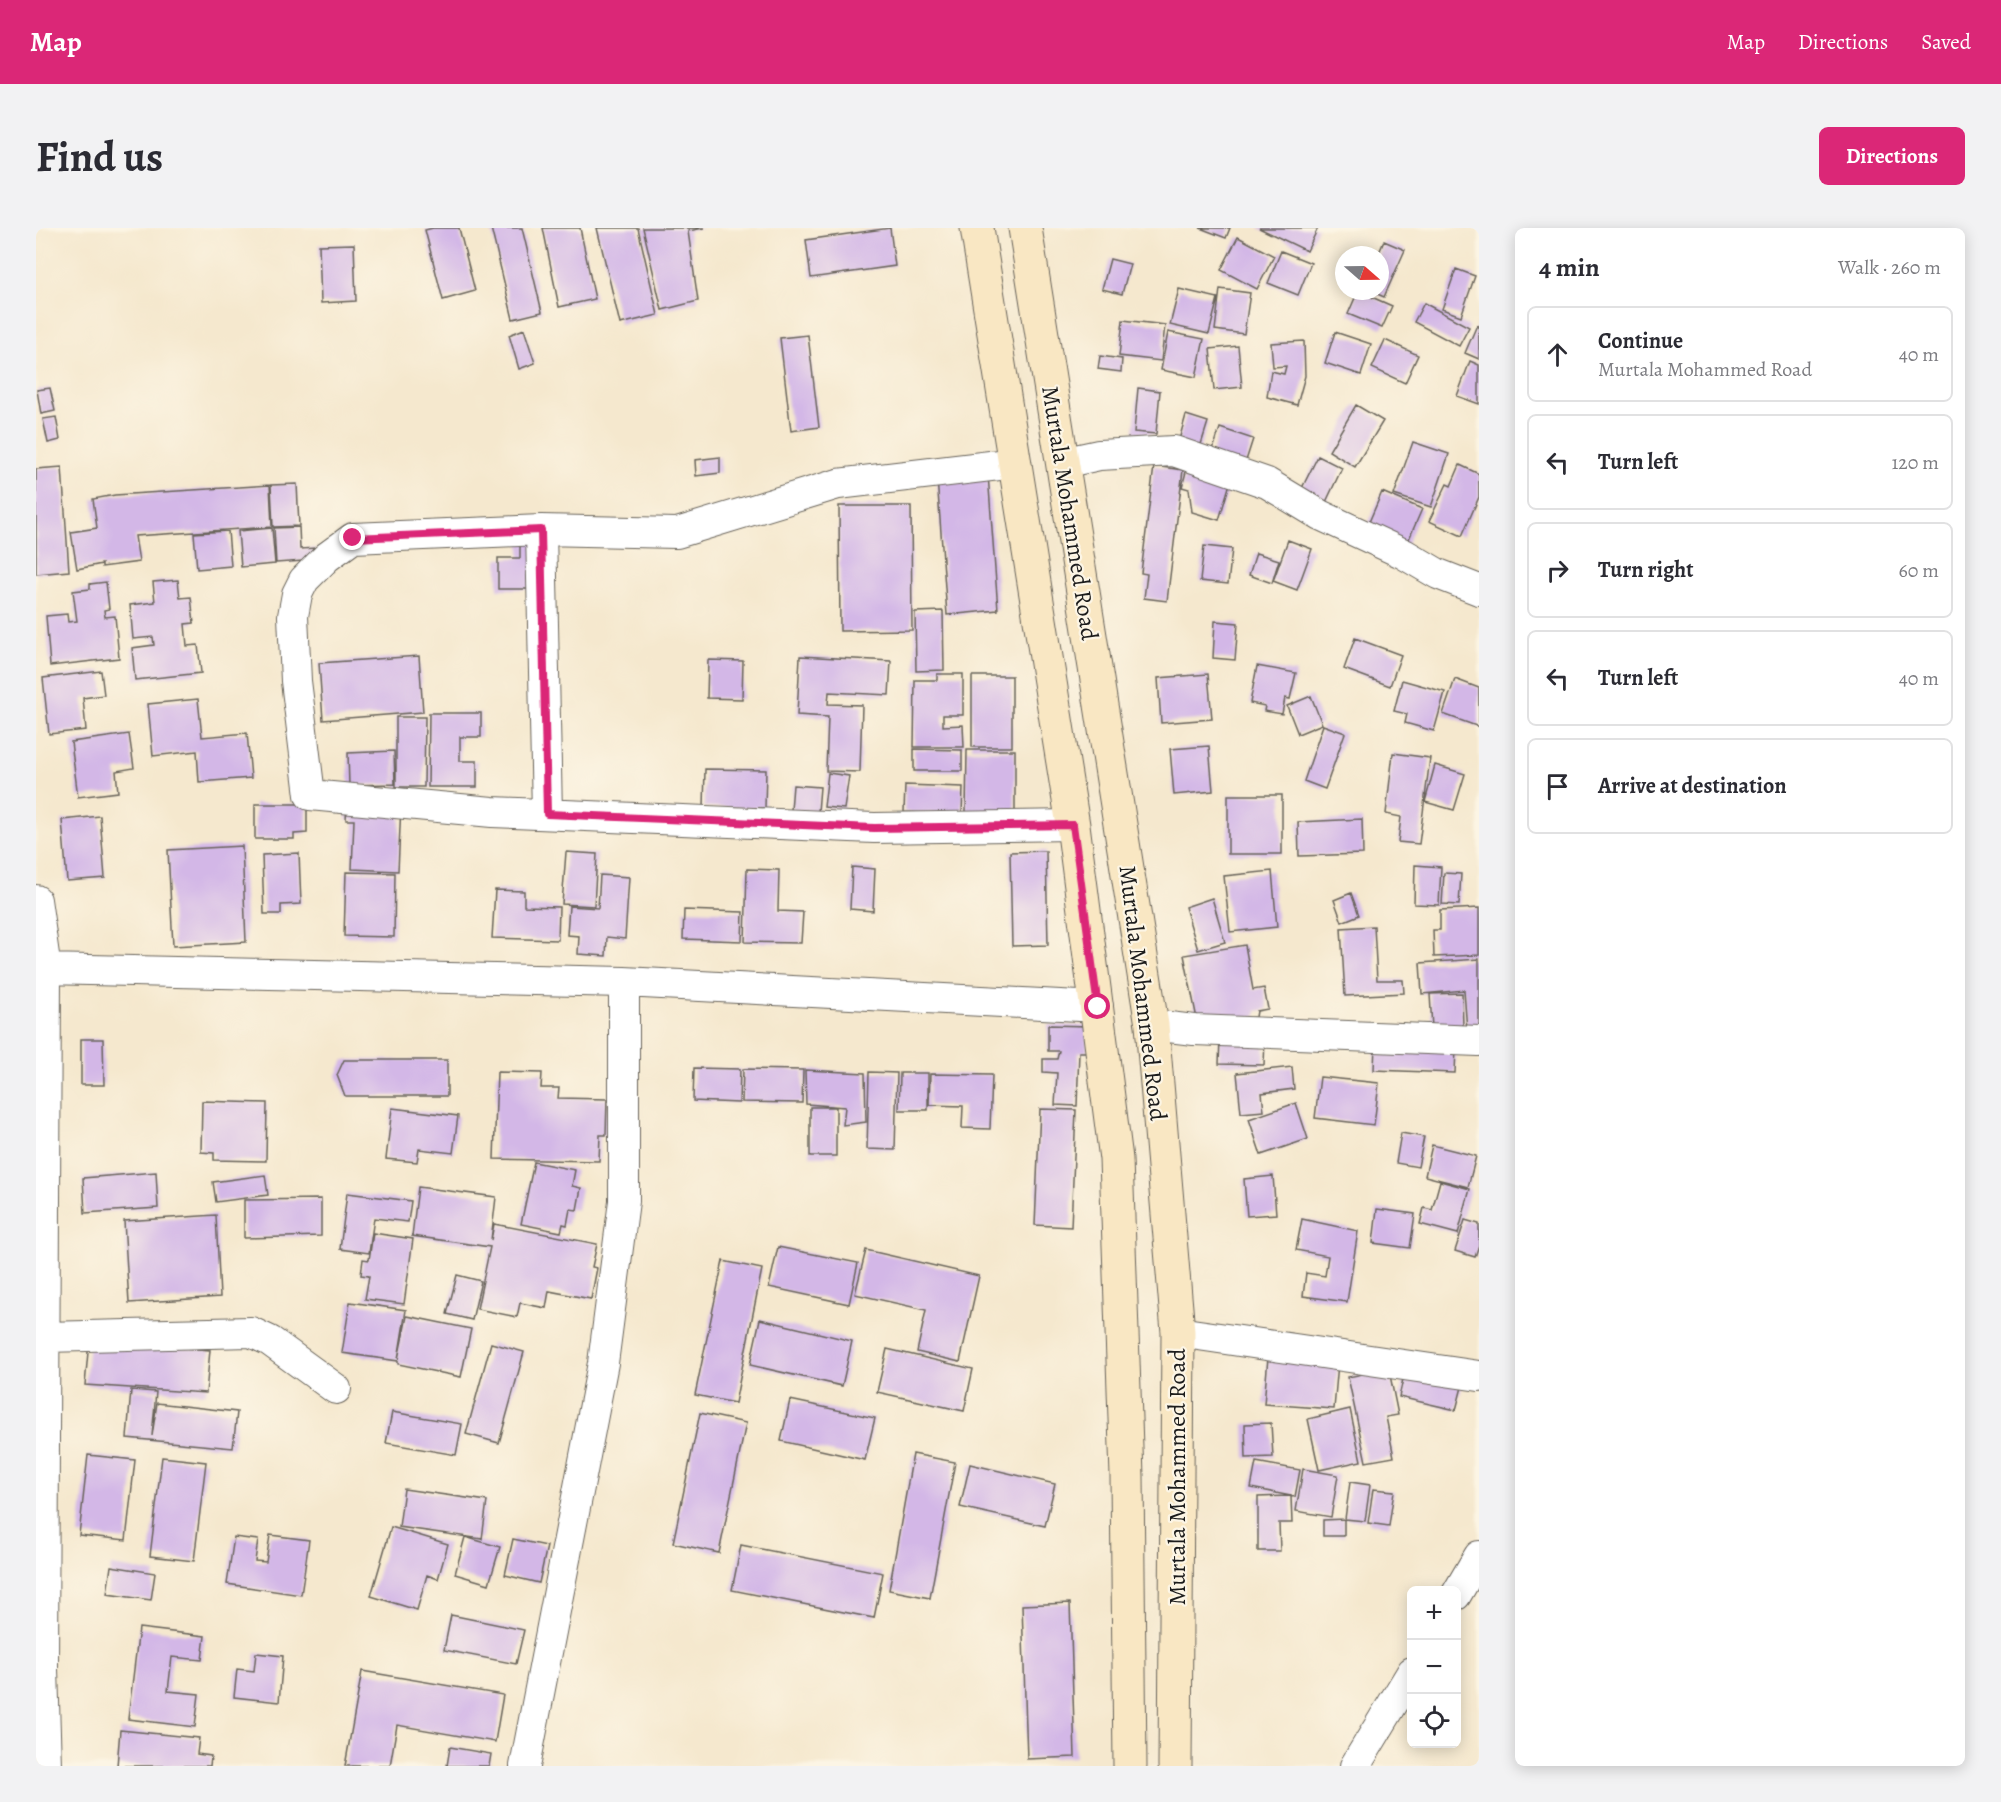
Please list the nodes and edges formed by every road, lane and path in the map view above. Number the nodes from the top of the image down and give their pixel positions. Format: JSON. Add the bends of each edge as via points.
{"nodes":[{"id":1,"x":977,"y":228,"type":"edge"},
{"id":2,"x":1025,"y":228,"type":"edge"},
{"id":3,"x":1016,"y":463,"type":"junction"},
{"id":4,"x":1062,"y":463,"type":"junction"},
{"id":5,"x":541,"y":530,"type":"junction"},
{"id":6,"x":1479,"y":591,"type":"edge"},
{"id":7,"x":547,"y":814,"type":"junction"},
{"id":8,"x":1073,"y":825,"type":"junction"},
{"id":9,"x":36,"y":900,"type":"edge"},
{"id":10,"x":45,"y":969,"type":"junction"},
{"id":11,"x":624,"y":982,"type":"junction"},
{"id":12,"x":1098,"y":1007,"type":"junction"},
{"id":13,"x":1152,"y":1025,"type":"junction"},
{"id":14,"x":1479,"y":1041,"type":"edge"},
{"id":15,"x":1178,"y":1332,"type":"junction"},
{"id":16,"x":45,"y":1337,"type":"junction"},
{"id":17,"x":1479,"y":1376,"type":"edge"},
{"id":18,"x":336,"y":1389,"type":"dead end"},
{"id":19,"x":1479,"y":1556,"type":"edge"},
{"id":20,"x":1461,"y":1587,"type":"edge"},
{"id":21,"x":40,"y":1669,"type":"edge"},
{"id":22,"x":1407,"y":1682,"type":"edge"},
{"id":23,"x":1365,"y":1764,"type":"edge"},
{"id":24,"x":46,"y":1766,"type":"edge"},
{"id":25,"x":525,"y":1766,"type":"edge"},
{"id":26,"x":1130,"y":1766,"type":"edge"},
{"id":27,"x":1174,"y":1766,"type":"edge"}],
"edges":[{"from":1,"to":3,"type":"main road","name":"Murtala Mohammed Road"},
{"from":2,"to":4,"type":"main road","name":"Murtala Mohammed Road"},
{"from":3,"to":5,"type":"street","via":[[838,484],[677,533]]},
{"from":3,"to":8,"type":"main road","name":"Murtala Mohammed Road"},
{"from":4,"to":6,"type":"street","via":[[1099,455],[1174,452],[1267,483],[1320,516]]},
{"from":4,"to":13,"type":"main road","name":"Murtala Mohammed Road"},
{"from":5,"to":7,"type":"street"},
{"from":5,"to":7,"type":"street","via":[[353,538],[304,580],[293,616],[310,795]]},
{"from":7,"to":8,"type":"street","via":[[874,828]]},
{"from":8,"to":12,"type":"main road","name":"Murtala Mohammed Road"},
{"from":9,"to":10,"type":"street"},
{"from":10,"to":11,"type":"street"},
{"from":10,"to":16,"type":"street"},
{"from":11,"to":12,"type":"street"},
{"from":11,"to":25,"type":"street","via":[[624,1200],[603,1363]]},
{"from":12,"to":26,"type":"main road","name":"Murtala Mohammed Road","via":[[1116,1159],[1127,1476]]},
{"from":13,"to":14,"type":"street"},
{"from":13,"to":15,"type":"main road","name":"Murtala Mohammed Road"},
{"from":15,"to":17,"type":"street"},
{"from":15,"to":27,"type":"main road","name":"Murtala Mohammed Road"},
{"from":16,"to":18,"type":"street","via":[[251,1332],[270,1341]]},
{"from":16,"to":21,"type":"street"},
{"from":19,"to":20,"type":"street"},
{"from":21,"to":24,"type":"street"},
{"from":22,"to":23,"type":"street"}]}
